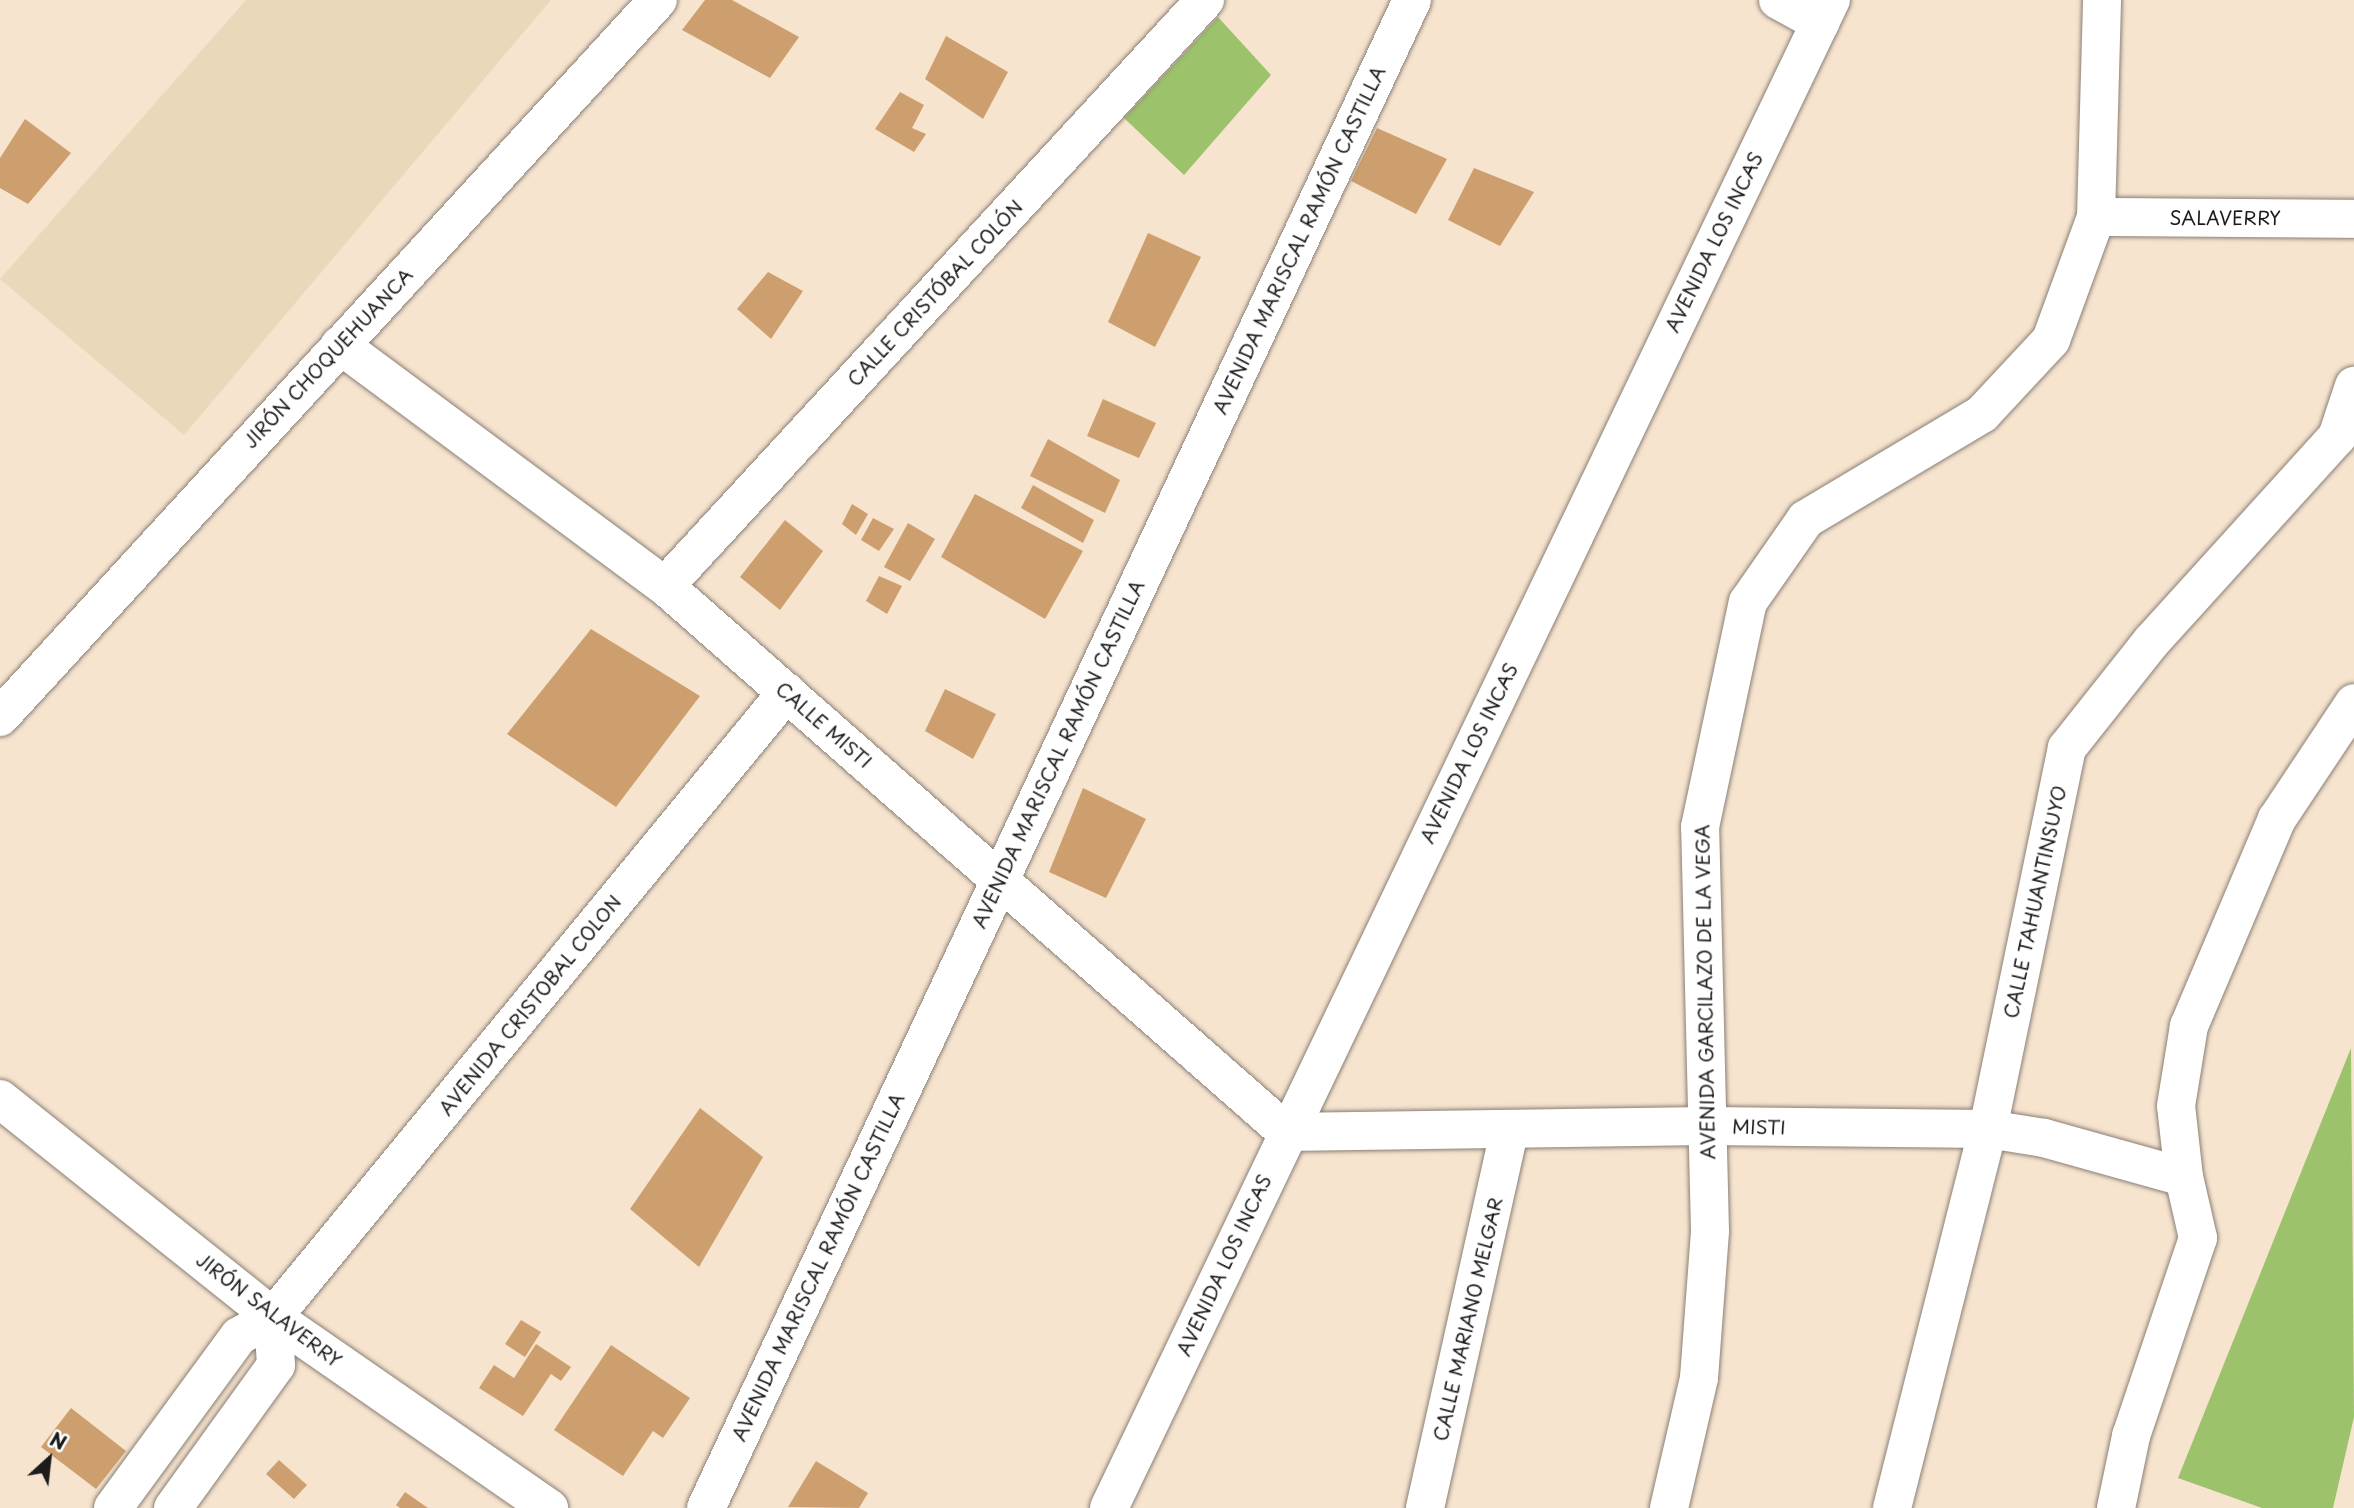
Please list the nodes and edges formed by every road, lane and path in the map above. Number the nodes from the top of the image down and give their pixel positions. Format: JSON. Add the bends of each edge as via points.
{"nodes":[{"id":1,"x":658,"y":0,"type":"edge"},
{"id":2,"x":1205,"y":0,"type":"edge"},
{"id":3,"x":1412,"y":0,"type":"edge"},
{"id":4,"x":1778,"y":0,"type":"edge"},
{"id":5,"x":2102,"y":0,"type":"edge"},
{"id":6,"x":1826,"y":11,"type":"edge"},
{"id":7,"x":2096,"y":217,"type":"junction"},
{"id":8,"x":2354,"y":219,"type":"edge"},
{"id":9,"x":340,"y":345,"type":"junction"},
{"id":10,"x":2354,"y":386,"type":"edge"},
{"id":11,"x":665,"y":586,"type":"junction"},
{"id":12,"x":787,"y":692,"type":"junction"},
{"id":13,"x":2354,"y":703,"type":"edge"},
{"id":14,"x":0,"y":717,"type":"edge"},
{"id":15,"x":1000,"y":877,"type":"junction"},
{"id":16,"x":0,"y":1099,"type":"edge"},
{"id":17,"x":1707,"y":1126,"type":"junction"},
{"id":18,"x":1510,"y":1129,"type":"junction"},
{"id":19,"x":1989,"y":1129,"type":"junction"},
{"id":20,"x":1286,"y":1132,"type":"junction"},
{"id":21,"x":2184,"y":1177,"type":"junction"},
{"id":22,"x":273,"y":1317,"type":"junction"},
{"id":23,"x":113,"y":1508,"type":"edge"},
{"id":24,"x":173,"y":1508,"type":"edge"},
{"id":25,"x":549,"y":1508,"type":"edge"},
{"id":26,"x":706,"y":1508,"type":"edge"},
{"id":27,"x":1109,"y":1508,"type":"edge"},
{"id":28,"x":1425,"y":1508,"type":"edge"},
{"id":29,"x":1669,"y":1508,"type":"edge"},
{"id":30,"x":1892,"y":1508,"type":"edge"},
{"id":31,"x":2116,"y":1508,"type":"edge"}],
"edges":[{"from":1,"to":9,"type":"street","name":"JIRÓN CHOQUEHUANCA"},
{"from":2,"to":11,"type":"street","name":"CALLE CRISTÓBAL COLÓN"},
{"from":3,"to":15,"type":"street","name":"AVENIDA MARISCAL RAMÓN CASTILLA"},
{"from":4,"to":6,"type":"street"},
{"from":5,"to":7,"type":"street","name":"AVENIDA GARCILAZO DE LA VEGA"},
{"from":6,"to":20,"type":"street","name":"AVENIDA LOS INCAS"},
{"from":7,"to":8,"type":"street","name":"SALAVERRY"},
{"from":7,"to":17,"type":"street","name":"AVENIDA GARCILAZO DE LA VEGA","via":[[2050,340],[2042,349],[1982,414],[1807,519],[1748,602],[1700,827]]},
{"from":9,"to":11,"type":"street","name":"CALLE MISTI"},
{"from":9,"to":14,"type":"street","name":"JIRÓN CHOQUEHUANCA"},
{"from":10,"to":19,"type":"street","name":"CALLE TAHUANTINSUYO","via":[[2337,437],[2151,642],[2067,748]]},
{"from":11,"to":12,"type":"street","name":"CALLE MISTI"},
{"from":12,"to":15,"type":"street","name":"CALLE MISTI"},
{"from":12,"to":22,"type":"street","name":"AVENIDA CRISTOBAL COLON"},
{"from":13,"to":21,"type":"street","via":[[2277,819],[2189,1026],[2176,1106]]},
{"from":15,"to":20,"type":"street","name":"CALLE MISTI"},
{"from":15,"to":26,"type":"street","name":"AVENIDA MARISCAL RAMÓN CASTILLA"},
{"from":16,"to":22,"type":"street","name":"JIRÓN SALAVERRY"},
{"from":17,"to":18,"type":"street","name":"MISTI"},
{"from":17,"to":19,"type":"street","name":"MISTI"},
{"from":17,"to":29,"type":"street","name":"AVENIDA GARCILAZO DE LA VEGA","via":[[1710,1231],[1699,1378]]},
{"from":18,"to":20,"type":"street","name":"MISTI"},
{"from":18,"to":28,"type":"street","name":"CALLE MARIANO MELGAR"},
{"from":19,"to":21,"type":"street","name":"MISTI","via":[[2044,1138]]},
{"from":19,"to":30,"type":"street","name":"CALLE TAHUANTINSUYO"},
{"from":20,"to":27,"type":"street","name":"AVENIDA LOS INCAS"},
{"from":21,"to":31,"type":"street","via":[[2199,1238],[2131,1436]]},
{"from":22,"to":23,"type":"street","via":[[240,1336]]},
{"from":22,"to":24,"type":"street","via":[[276,1365]]},
{"from":22,"to":25,"type":"street","name":"JIRÓN SALAVERRY"}]}
